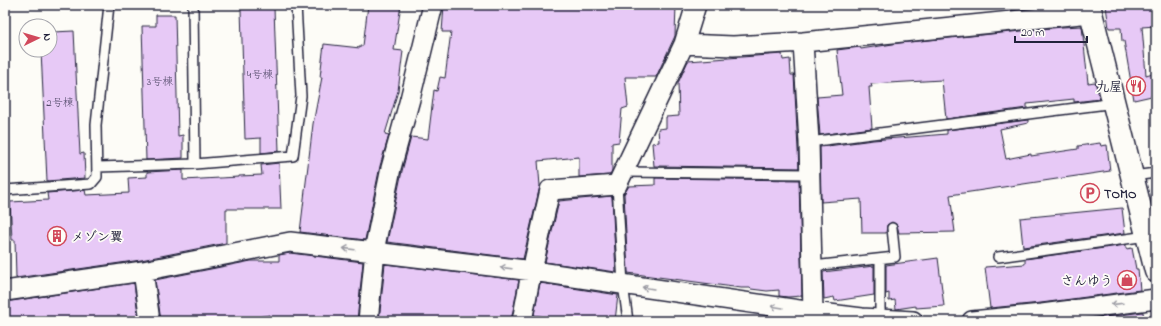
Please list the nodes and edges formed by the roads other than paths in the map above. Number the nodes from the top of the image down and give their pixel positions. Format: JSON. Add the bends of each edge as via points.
{"nodes":[{"id":1,"x":109,"y":5,"type":"edge"},
{"id":2,"x":193,"y":5,"type":"edge"},
{"id":3,"x":296,"y":5,"type":"edge"},
{"id":4,"x":433,"y":5,"type":"edge"},
{"id":5,"x":696,"y":5,"type":"edge"},
{"id":6,"x":1090,"y":9,"type":"edge"},
{"id":7,"x":803,"y":42,"type":"junction"},
{"id":8,"x":684,"y":44,"type":"junction"},
{"id":9,"x":1115,"y":103,"type":"junction"},
{"id":10,"x":809,"y":142,"type":"junction"},
{"id":11,"x":195,"y":164,"type":"junction"},
{"id":12,"x":98,"y":167,"type":"junction"},
{"id":13,"x":1156,"y":173,"type":"edge"},
{"id":14,"x":810,"y":174,"type":"junction"},
{"id":15,"x":1133,"y":176,"type":"junction"},
{"id":16,"x":620,"y":179,"type":"junction"},
{"id":17,"x":5,"y":190,"type":"edge"},
{"id":18,"x":892,"y":228,"type":"dead end"},
{"id":19,"x":1147,"y":236,"type":"junction"},
{"id":20,"x":374,"y":252,"type":"junction"},
{"id":21,"x":998,"y":258,"type":"dead end"},
{"id":22,"x":880,"y":259,"type":"junction"},
{"id":23,"x":813,"y":266,"type":"junction"},
{"id":24,"x":144,"y":271,"type":"junction"},
{"id":25,"x":533,"y":271,"type":"junction"},
{"id":26,"x":1156,"y":271,"type":"edge"},
{"id":27,"x":623,"y":284,"type":"junction"},
{"id":28,"x":5,"y":291,"type":"edge"},
{"id":29,"x":1156,"y":299,"type":"edge"},
{"id":30,"x":806,"y":315,"type":"edge"},
{"id":31,"x":1042,"y":317,"type":"edge"},
{"id":32,"x":862,"y":319,"type":"edge"},
{"id":33,"x":880,"y":319,"type":"junction"},
{"id":34,"x":150,"y":321,"type":"edge"},
{"id":35,"x":368,"y":321,"type":"edge"},
{"id":36,"x":522,"y":321,"type":"edge"},
{"id":37,"x":628,"y":321,"type":"edge"},
{"id":38,"x":913,"y":321,"type":"edge"},
{"id":39,"x":972,"y":321,"type":"edge"}],
"edges":[{"from":1,"to":12,"type":"lane","via":[[96,125]]},
{"from":2,"to":11,"type":"lane"},
{"from":3,"to":11,"type":"lane","via":[[301,96],[293,156]]},
{"from":4,"to":20,"type":"street","via":[[391,168]]},
{"from":5,"to":8,"type":"street"},
{"from":6,"to":7,"type":"street"},
{"from":6,"to":9,"type":"street"},
{"from":7,"to":8,"type":"street","via":[[732,46]]},
{"from":7,"to":10,"type":"street"},
{"from":8,"to":16,"type":"street"},
{"from":9,"to":10,"type":"lane"},
{"from":9,"to":15,"type":"street"},
{"from":10,"to":14,"type":"street"},
{"from":11,"to":12,"type":"lane"},
{"from":12,"to":17,"type":"lane","via":[[97,177],[91,184]]},
{"from":13,"to":15,"type":"lane"},
{"from":14,"to":16,"type":"lane"},
{"from":14,"to":23,"type":"street"},
{"from":15,"to":19,"type":"street"},
{"from":16,"to":25,"type":"street","via":[[550,190]]},
{"from":16,"to":27,"type":"lane"},
{"from":18,"to":22,"type":"lane","via":[[895,257]]},
{"from":19,"to":21,"type":"lane"},
{"from":19,"to":26,"type":"street"},
{"from":20,"to":24,"type":"street","one_way":true,"via":[[290,242]]},
{"from":25,"to":20,"type":"street","one_way":true},
{"from":20,"to":35,"type":"street"},
{"from":22,"to":23,"type":"lane"},
{"from":22,"to":33,"type":"lane"},
{"from":23,"to":30,"type":"street"},
{"from":24,"to":28,"type":"street"},
{"from":24,"to":34,"type":"street"},
{"from":25,"to":27,"type":"street"},
{"from":25,"to":36,"type":"street"},
{"from":30,"to":27,"type":"street","one_way":true},
{"from":27,"to":37,"type":"lane"},
{"from":29,"to":31,"type":"street","one_way":true},
{"from":30,"to":32,"type":"street"},
{"from":31,"to":39,"type":"street"},
{"from":32,"to":33,"type":"street"},
{"from":33,"to":38,"type":"street"}]}
